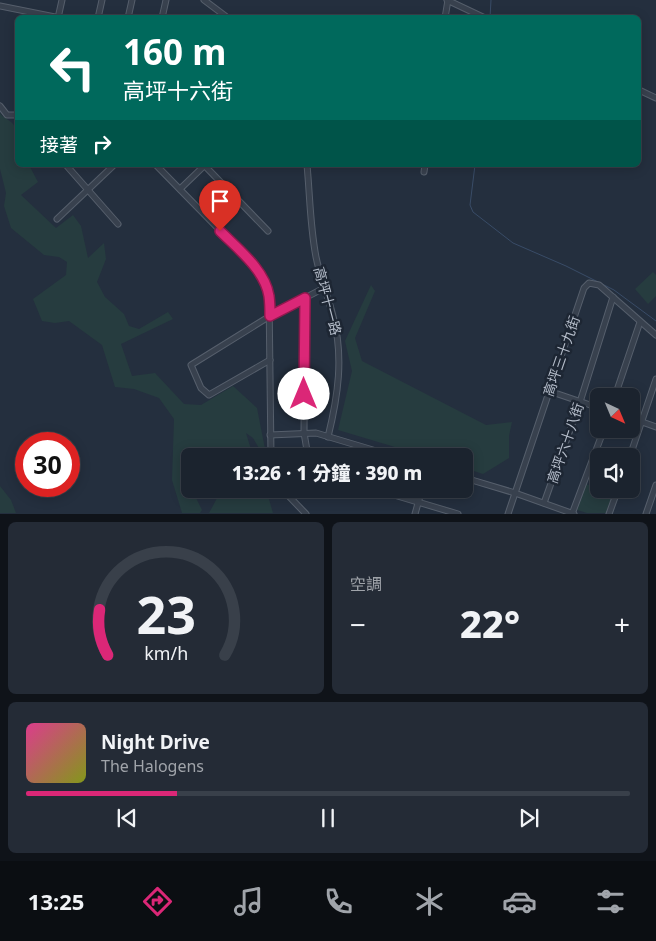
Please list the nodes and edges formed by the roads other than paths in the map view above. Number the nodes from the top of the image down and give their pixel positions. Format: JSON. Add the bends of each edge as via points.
{"nodes":[{"id":1,"x":62,"y":0,"type":"edge"},
{"id":2,"x":102,"y":0,"type":"edge"},
{"id":3,"x":132,"y":0,"type":"edge"},
{"id":4,"x":166,"y":0,"type":"edge"},
{"id":5,"x":204,"y":0,"type":"edge"},
{"id":6,"x":448,"y":0,"type":"edge"},
{"id":7,"x":0,"y":6,"type":"edge"},
{"id":8,"x":222,"y":13,"type":"joint"},
{"id":9,"x":48,"y":15,"type":"edge"},
{"id":10,"x":59,"y":15,"type":"edge"},
{"id":11,"x":99,"y":15,"type":"edge"},
{"id":12,"x":129,"y":15,"type":"edge"},
{"id":13,"x":163,"y":15,"type":"edge"},
{"id":14,"x":224,"y":15,"type":"edge"},
{"id":15,"x":446,"y":15,"type":"edge"},
{"id":16,"x":479,"y":15,"type":"edge"},
{"id":17,"x":641,"y":91,"type":"edge"},
{"id":18,"x":656,"y":98,"type":"edge"},
{"id":19,"x":0,"y":106,"type":"edge"},
{"id":20,"x":15,"y":115,"type":"edge"},
{"id":21,"x":68,"y":167,"type":"edge"},
{"id":22,"x":112,"y":167,"type":"edge"},
{"id":23,"x":158,"y":167,"type":"edge"},
{"id":24,"x":202,"y":167,"type":"edge"},
{"id":25,"x":206,"y":167,"type":"edge"},
{"id":26,"x":307,"y":167,"type":"edge"},
{"id":27,"x":425,"y":167,"type":"edge"},
{"id":28,"x":424,"y":172,"type":"dead end"},
{"id":29,"x":88,"y":190,"type":"junction"},
{"id":30,"x":180,"y":190,"type":"junction"},
{"id":31,"x":57,"y":219,"type":"dead end"},
{"id":32,"x":118,"y":224,"type":"dead end"},
{"id":33,"x":268,"y":231,"type":"dead end"},
{"id":34,"x":324,"y":288,"type":"junction"},
{"id":35,"x":613,"y":297,"type":"junction"},
{"id":36,"x":305,"y":298,"type":"junction"},
{"id":37,"x":270,"y":316,"type":"junction"},
{"id":38,"x":640,"y":322,"type":"junction"},
{"id":39,"x":656,"y":335,"type":"edge"},
{"id":40,"x":270,"y":360,"type":"junction"},
{"id":41,"x":656,"y":379,"type":"edge"},
{"id":42,"x":618,"y":388,"type":"edge"},
{"id":43,"x":549,"y":391,"type":"junction"},
{"id":44,"x":580,"y":402,"type":"junction"},
{"id":45,"x":590,"y":405,"type":"edge"},
{"id":46,"x":642,"y":422,"type":"junction"},
{"id":47,"x":656,"y":427,"type":"edge"},
{"id":48,"x":304,"y":433,"type":"junction"},
{"id":49,"x":270,"y":435,"type":"junction"},
{"id":50,"x":328,"y":437,"type":"junction"},
{"id":51,"x":601,"y":438,"type":"edge"},
{"id":52,"x":271,"y":448,"type":"edge"},
{"id":53,"x":307,"y":448,"type":"edge"},
{"id":54,"x":366,"y":448,"type":"edge"},
{"id":55,"x":633,"y":448,"type":"edge"},
{"id":56,"x":473,"y":480,"type":"edge"},
{"id":57,"x":656,"y":485,"type":"edge"},
{"id":58,"x":515,"y":493,"type":"junction"},
{"id":59,"x":291,"y":498,"type":"edge"},
{"id":60,"x":405,"y":498,"type":"edge"},
{"id":61,"x":420,"y":498,"type":"edge"},
{"id":62,"x":615,"y":498,"type":"edge"},
{"id":63,"x":419,"y":502,"type":"junction"},
{"id":64,"x":544,"y":503,"type":"junction"},
{"id":65,"x":305,"y":513,"type":"edge"},
{"id":66,"x":573,"y":513,"type":"edge"},
{"id":67,"x":415,"y":514,"type":"edge"},
{"id":68,"x":458,"y":514,"type":"edge"},
{"id":69,"x":508,"y":514,"type":"edge"},
{"id":70,"x":610,"y":514,"type":"edge"},
{"id":71,"x":646,"y":514,"type":"edge"}],
"edges":[{"from":1,"to":10,"type":"street"},
{"from":2,"to":11,"type":"street"},
{"from":3,"to":12,"type":"street"},
{"from":4,"to":13,"type":"street"},
{"from":5,"to":8,"type":"street"},
{"from":6,"to":15,"type":"street"},
{"from":6,"to":16,"type":"street"},
{"from":7,"to":9,"type":"street"},
{"from":8,"to":14,"type":"street"},
{"from":17,"to":18,"type":"street"},
{"from":19,"to":20,"type":"street","via":[[7,115]]},
{"from":21,"to":29,"type":"street"},
{"from":22,"to":29,"type":"street"},
{"from":23,"to":30,"type":"street"},
{"from":24,"to":30,"type":"street"},
{"from":25,"to":33,"type":"street"},
{"from":26,"to":34,"type":"street","name":"高坪十一路","via":[[310,226]]},
{"from":27,"to":28,"type":"street"},
{"from":29,"to":31,"type":"street"},
{"from":29,"to":32,"type":"street"},
{"from":30,"to":37,"type":"street","via":[[260,274],[269,296]]},
{"from":34,"to":36,"type":"street"},
{"from":34,"to":50,"type":"street","name":"高坪十一路","via":[[339,341],[340,372]]},
{"from":35,"to":38,"type":"street","name":"高坪三十九街"},
{"from":35,"to":43,"type":"street","name":"高坪三十九街","via":[[599,285],[589,283],[584,288]]},
{"from":35,"to":44,"type":"street","name":"高坪六十八街"},
{"from":36,"to":37,"type":"street"},
{"from":36,"to":48,"type":"street"},
{"from":37,"to":40,"type":"street"},
{"from":37,"to":40,"type":"street","via":[[191,365],[201,388],[209,395]]},
{"from":38,"to":39,"type":"street","name":"高坪三十九街"},
{"from":38,"to":42,"type":"street"},
{"from":40,"to":49,"type":"street"},
{"from":41,"to":46,"type":"street"},
{"from":43,"to":44,"type":"street"},
{"from":43,"to":58,"type":"street","name":"高坪三十九街"},
{"from":44,"to":45,"type":"street"},
{"from":44,"to":64,"type":"street","name":"高坪六十八街"},
{"from":46,"to":47,"type":"street"},
{"from":46,"to":55,"type":"street"},
{"from":48,"to":49,"type":"street"},
{"from":48,"to":50,"type":"street"},
{"from":48,"to":53,"type":"street"},
{"from":49,"to":52,"type":"street"},
{"from":50,"to":54,"type":"street"},
{"from":51,"to":66,"type":"street"},
{"from":56,"to":58,"type":"street"},
{"from":57,"to":71,"type":"street"},
{"from":58,"to":64,"type":"street"},
{"from":58,"to":69,"type":"street","name":"高坪三十九街"},
{"from":59,"to":65,"type":"street"},
{"from":60,"to":63,"type":"street"},
{"from":61,"to":63,"type":"street"},
{"from":62,"to":70,"type":"street"},
{"from":63,"to":67,"type":"street"},
{"from":63,"to":68,"type":"street"},
{"from":64,"to":66,"type":"street"}]}
